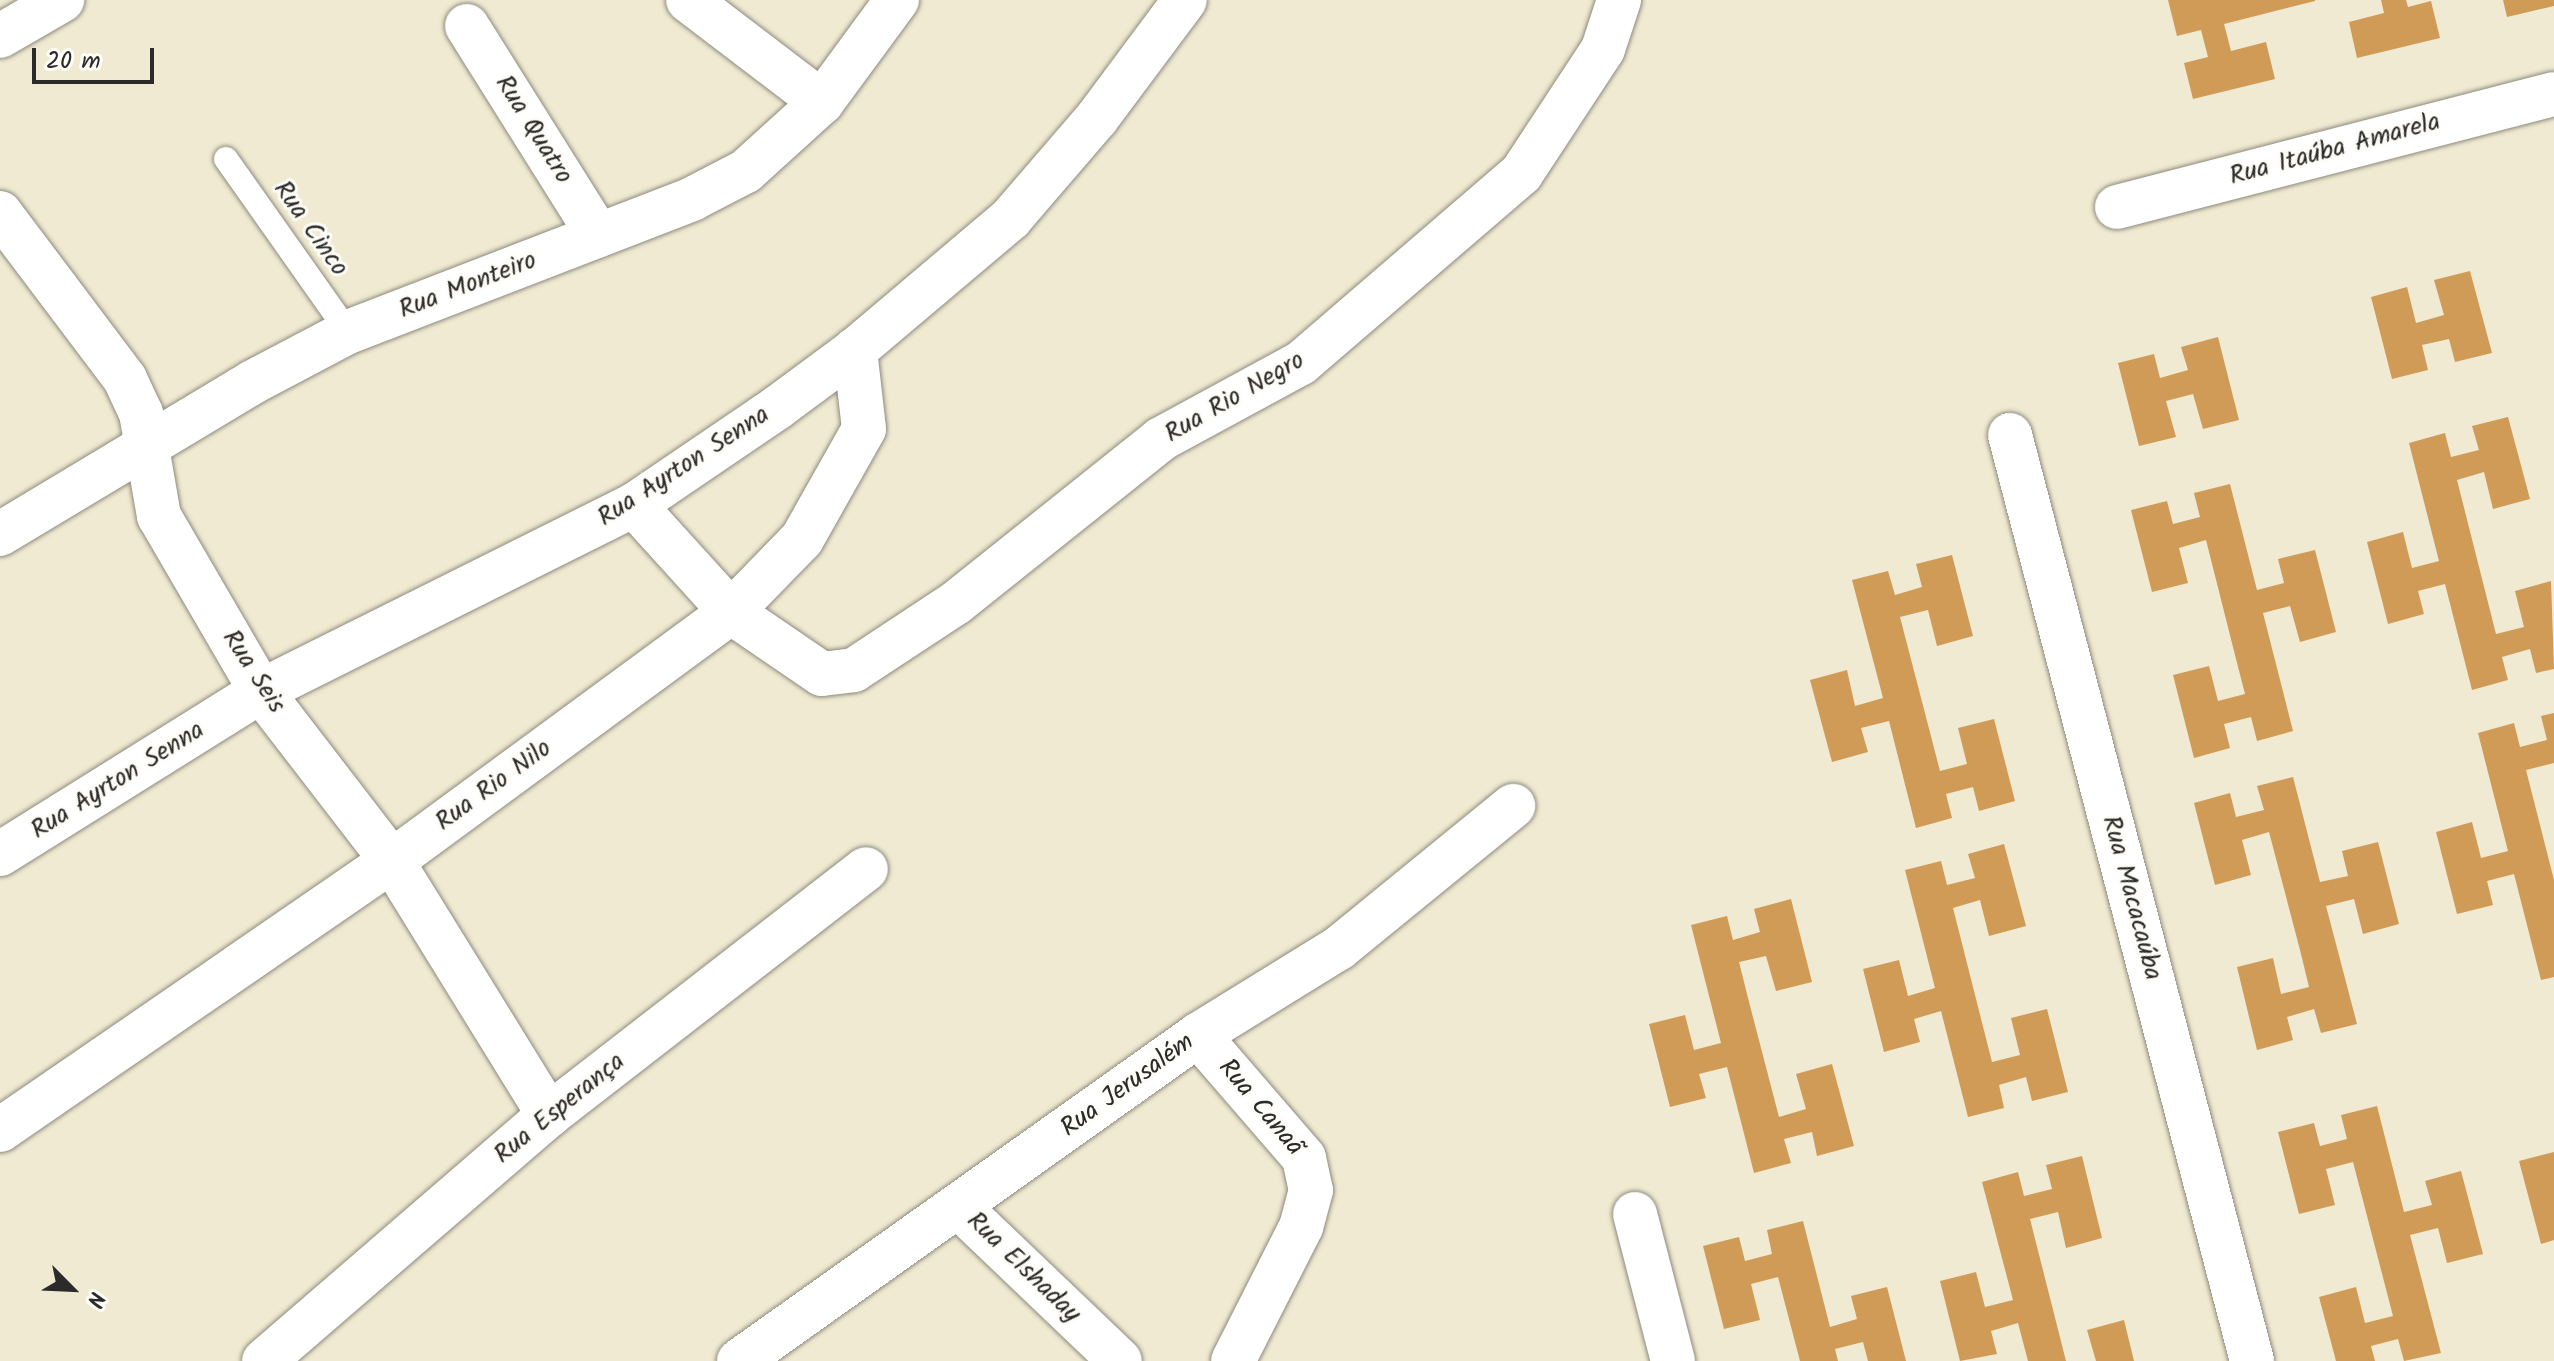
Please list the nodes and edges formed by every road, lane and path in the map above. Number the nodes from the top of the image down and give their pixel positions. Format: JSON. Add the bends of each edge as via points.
{"nodes":[{"id":1,"x":62,"y":0,"type":"edge"},
{"id":2,"x":688,"y":0,"type":"edge"},
{"id":3,"x":897,"y":0,"type":"edge"},
{"id":4,"x":1185,"y":0,"type":"edge"},
{"id":5,"x":1619,"y":0,"type":"edge"},
{"id":6,"x":467,"y":26,"type":"dead end"},
{"id":7,"x":0,"y":36,"type":"edge"},
{"id":8,"x":2554,"y":94,"type":"edge"},
{"id":9,"x":822,"y":102,"type":"junction"},
{"id":10,"x":226,"y":159,"type":"dead end"},
{"id":11,"x":2117,"y":207,"type":"dead end"},
{"id":12,"x":0,"y":213,"type":"edge"},
{"id":13,"x":598,"y":235,"type":"junction"},
{"id":14,"x":348,"y":332,"type":"junction"},
{"id":15,"x":855,"y":350,"type":"junction"},
{"id":16,"x":2010,"y":435,"type":"dead end"},
{"id":17,"x":148,"y":447,"type":"junction"},
{"id":18,"x":634,"y":505,"type":"junction"},
{"id":19,"x":0,"y":534,"type":"edge"},
{"id":20,"x":731,"y":612,"type":"junction"},
{"id":21,"x":261,"y":691,"type":"junction"},
{"id":22,"x":1513,"y":806,"type":"dead end"},
{"id":23,"x":0,"y":854,"type":"edge"},
{"id":24,"x":392,"y":861,"type":"junction"},
{"id":25,"x":866,"y":869,"type":"dead end"},
{"id":26,"x":1198,"y":1035,"type":"junction"},
{"id":27,"x":549,"y":1115,"type":"junction"},
{"id":28,"x":0,"y":1130,"type":"edge"},
{"id":29,"x":960,"y":1208,"type":"junction"},
{"id":30,"x":1635,"y":1214,"type":"dead end"},
{"id":31,"x":264,"y":1361,"type":"edge"},
{"id":32,"x":739,"y":1361,"type":"edge"},
{"id":33,"x":1120,"y":1361,"type":"edge"},
{"id":34,"x":1233,"y":1361,"type":"edge"},
{"id":35,"x":1673,"y":1361,"type":"edge"},
{"id":36,"x":2252,"y":1361,"type":"edge"}],
"edges":[{"from":1,"to":7,"type":"street"},
{"from":2,"to":9,"type":"street"},
{"from":3,"to":9,"type":"street","name":"Rua Monteiro"},
{"from":4,"to":15,"type":"street","name":"Rua Ayrton Senna","via":[[1097,118],[1011,218]]},
{"from":5,"to":20,"type":"street","name":"Rua Rio Negro","via":[[1603,49],[1521,174],[1301,363],[1161,439],[957,602],[854,670],[822,674]]},
{"from":6,"to":13,"type":"street","name":"Rua Quatro"},
{"from":8,"to":11,"type":"street","name":"Rua Itaúba Amarela"},
{"from":9,"to":13,"type":"street","name":"Rua Monteiro","via":[[746,171]]},
{"from":10,"to":14,"type":"lane","name":"Rua Cinco"},
{"from":12,"to":17,"type":"street","name":"Rua Seis","via":[[125,379],[141,413]]},
{"from":13,"to":14,"type":"street","name":"Rua Monteiro"},
{"from":14,"to":17,"type":"street","name":"Rua Monteiro"},
{"from":15,"to":18,"type":"street","name":"Rua Ayrton Senna"},
{"from":15,"to":20,"type":"street","name":"Rua Rio Nilo","via":[[864,429],[802,539]]},
{"from":16,"to":36,"type":"street","name":"Rua Macacaúba"},
{"from":17,"to":19,"type":"street","name":"Rua Monteiro"},
{"from":17,"to":21,"type":"street","name":"Rua Seis","via":[[159,516]]},
{"from":18,"to":20,"type":"street"},
{"from":18,"to":21,"type":"street","name":"Rua Ayrton Senna"},
{"from":20,"to":24,"type":"street","name":"Rua Rio Nilo"},
{"from":21,"to":23,"type":"street","name":"Rua Ayrton Senna"},
{"from":21,"to":24,"type":"street","name":"Rua Seis"},
{"from":22,"to":26,"type":"street","name":"Rua Jerusalém","via":[[1339,948]]},
{"from":24,"to":27,"type":"street","name":"Rua Seis"},
{"from":24,"to":28,"type":"street","name":"Rua Rio Nilo"},
{"from":25,"to":27,"type":"street","name":"Rua Esperança"},
{"from":26,"to":29,"type":"street","name":"Rua Jerusalém"},
{"from":26,"to":34,"type":"street","name":"Rua Canaã","via":[[1304,1158],[1311,1190],[1301,1227]]},
{"from":27,"to":31,"type":"street","name":"Rua Esperança"},
{"from":29,"to":32,"type":"street","name":"Rua Jerusalém"},
{"from":29,"to":33,"type":"street","name":"Rua Elshaday"},
{"from":30,"to":35,"type":"street"}]}
